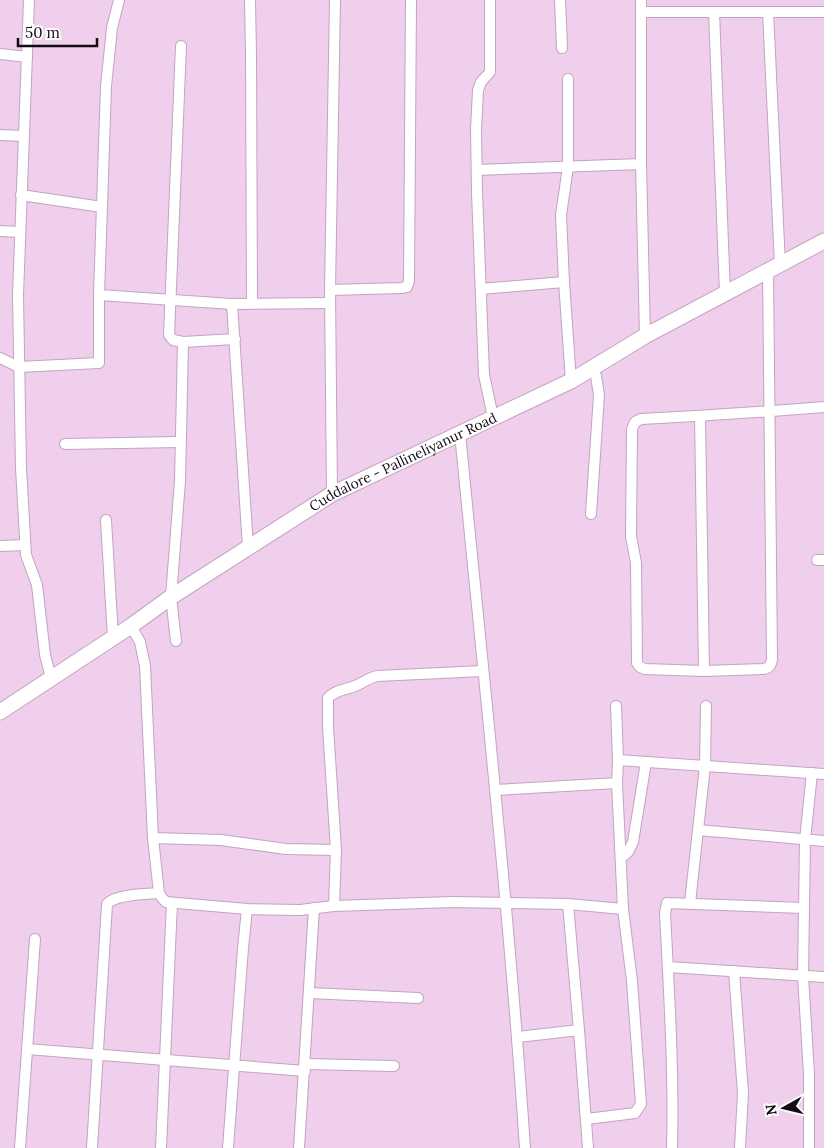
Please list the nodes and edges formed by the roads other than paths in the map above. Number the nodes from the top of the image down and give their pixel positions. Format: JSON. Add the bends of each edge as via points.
{"nodes":[{"id":1,"x":29,"y":0,"type":"edge"},
{"id":2,"x":119,"y":0,"type":"edge"},
{"id":3,"x":250,"y":0,"type":"edge"},
{"id":4,"x":335,"y":0,"type":"edge"},
{"id":5,"x":410,"y":0,"type":"edge"},
{"id":6,"x":490,"y":0,"type":"edge"},
{"id":7,"x":560,"y":0,"type":"edge"},
{"id":8,"x":641,"y":0,"type":"edge"},
{"id":9,"x":641,"y":12,"type":"junction"},
{"id":10,"x":714,"y":12,"type":"junction"},
{"id":11,"x":768,"y":12,"type":"junction"},
{"id":12,"x":824,"y":12,"type":"edge"},
{"id":13,"x":181,"y":46,"type":"dead end"},
{"id":14,"x":562,"y":48,"type":"dead end"},
{"id":15,"x":0,"y":54,"type":"edge"},
{"id":16,"x":27,"y":57,"type":"junction"},
{"id":17,"x":568,"y":79,"type":"dead end"},
{"id":18,"x":0,"y":135,"type":"edge"},
{"id":19,"x":24,"y":136,"type":"junction"},
{"id":20,"x":641,"y":164,"type":"junction"},
{"id":21,"x":568,"y":167,"type":"junction"},
{"id":22,"x":477,"y":170,"type":"junction"},
{"id":23,"x":21,"y":195,"type":"junction"},
{"id":24,"x":102,"y":207,"type":"junction"},
{"id":25,"x":0,"y":231,"type":"edge"},
{"id":26,"x":20,"y":232,"type":"junction"},
{"id":27,"x":824,"y":241,"type":"edge"},
{"id":28,"x":774,"y":267,"type":"junction"},
{"id":29,"x":564,"y":282,"type":"junction"},
{"id":30,"x":481,"y":289,"type":"junction"},
{"id":31,"x":330,"y":290,"type":"junction"},
{"id":32,"x":725,"y":294,"type":"junction"},
{"id":33,"x":99,"y":295,"type":"junction"},
{"id":34,"x":171,"y":301,"type":"junction"},
{"id":35,"x":252,"y":303,"type":"junction"},
{"id":36,"x":330,"y":303,"type":"junction"},
{"id":37,"x":232,"y":304,"type":"junction"},
{"id":38,"x":645,"y":336,"type":"junction"},
{"id":39,"x":235,"y":339,"type":"junction"},
{"id":40,"x":183,"y":342,"type":"junction"},
{"id":41,"x":0,"y":358,"type":"edge"},
{"id":42,"x":19,"y":367,"type":"junction"},
{"id":43,"x":592,"y":368,"type":"junction"},
{"id":44,"x":571,"y":381,"type":"junction"},
{"id":45,"x":824,"y":407,"type":"edge"},
{"id":46,"x":770,"y":411,"type":"junction"},
{"id":47,"x":700,"y":416,"type":"junction"},
{"id":48,"x":493,"y":417,"type":"junction"},
{"id":49,"x":460,"y":433,"type":"junction"},
{"id":50,"x":180,"y":442,"type":"junction"},
{"id":51,"x":65,"y":444,"type":"dead end"},
{"id":52,"x":332,"y":494,"type":"junction"},
{"id":53,"x":592,"y":514,"type":"dead end"},
{"id":54,"x":106,"y":520,"type":"dead end"},
{"id":55,"x":25,"y":545,"type":"junction"},
{"id":56,"x":0,"y":546,"type":"edge"},
{"id":57,"x":248,"y":547,"type":"junction"},
{"id":58,"x":172,"y":597,"type":"junction"},
{"id":59,"x":131,"y":626,"type":"junction"},
{"id":60,"x":112,"y":638,"type":"junction"},
{"id":61,"x":176,"y":641,"type":"dead end"},
{"id":62,"x":704,"y":670,"type":"junction"},
{"id":63,"x":483,"y":671,"type":"junction"},
{"id":64,"x":51,"y":678,"type":"junction"},
{"id":65,"x":616,"y":706,"type":"dead end"},
{"id":66,"x":706,"y":706,"type":"dead end"},
{"id":67,"x":0,"y":712,"type":"edge"},
{"id":68,"x":618,"y":760,"type":"junction"},
{"id":69,"x":646,"y":762,"type":"junction"},
{"id":70,"x":705,"y":766,"type":"junction"},
{"id":71,"x":812,"y":773,"type":"junction"},
{"id":72,"x":824,"y":774,"type":"edge"},
{"id":73,"x":617,"y":783,"type":"junction"},
{"id":74,"x":495,"y":790,"type":"junction"},
{"id":75,"x":698,"y":830,"type":"junction"},
{"id":76,"x":153,"y":838,"type":"junction"},
{"id":77,"x":805,"y":840,"type":"junction"},
{"id":78,"x":824,"y":841,"type":"edge"},
{"id":79,"x":336,"y":850,"type":"junction"},
{"id":80,"x":621,"y":858,"type":"junction"},
{"id":81,"x":159,"y":893,"type":"junction"},
{"id":82,"x":172,"y":903,"type":"junction"},
{"id":83,"x":690,"y":903,"type":"junction"},
{"id":84,"x":506,"y":904,"type":"junction"},
{"id":85,"x":568,"y":904,"type":"junction"},
{"id":86,"x":334,"y":906,"type":"junction"},
{"id":87,"x":314,"y":908,"type":"junction"},
{"id":88,"x":804,"y":908,"type":"junction"},
{"id":89,"x":247,"y":909,"type":"junction"},
{"id":90,"x":623,"y":909,"type":"junction"},
{"id":91,"x":35,"y":939,"type":"dead end"},
{"id":92,"x":668,"y":967,"type":"junction"},
{"id":93,"x":734,"y":971,"type":"junction"},
{"id":94,"x":803,"y":976,"type":"junction"},
{"id":95,"x":824,"y":977,"type":"edge"},
{"id":96,"x":309,"y":993,"type":"junction"},
{"id":97,"x":418,"y":998,"type":"dead end"},
{"id":98,"x":579,"y":1030,"type":"junction"},
{"id":99,"x":518,"y":1037,"type":"junction"},
{"id":100,"x":27,"y":1049,"type":"junction"},
{"id":101,"x":97,"y":1055,"type":"junction"},
{"id":102,"x":166,"y":1061,"type":"junction"},
{"id":103,"x":394,"y":1066,"type":"dead end"},
{"id":104,"x":234,"y":1067,"type":"junction"},
{"id":105,"x":305,"y":1068,"type":"junction"},
{"id":106,"x":587,"y":1120,"type":"junction"},
{"id":107,"x":20,"y":1148,"type":"edge"},
{"id":108,"x":92,"y":1148,"type":"edge"},
{"id":109,"x":161,"y":1148,"type":"edge"},
{"id":110,"x":228,"y":1148,"type":"edge"},
{"id":111,"x":298,"y":1148,"type":"edge"},
{"id":112,"x":525,"y":1148,"type":"edge"},
{"id":113,"x":588,"y":1148,"type":"edge"},
{"id":114,"x":672,"y":1148,"type":"edge"},
{"id":115,"x":740,"y":1148,"type":"edge"},
{"id":116,"x":809,"y":1148,"type":"edge"}],
"edges":[{"from":1,"to":16,"type":"street"},
{"from":2,"to":24,"type":"street","via":[[109,45]]},
{"from":3,"to":35,"type":"street"},
{"from":4,"to":31,"type":"street"},
{"from":5,"to":31,"type":"street","via":[[409,280],[407,287],[401,288]]},
{"from":6,"to":22,"type":"street","via":[[490,72],[478,90]]},
{"from":7,"to":14,"type":"street"},
{"from":8,"to":9,"type":"street"},
{"from":9,"to":10,"type":"street"},
{"from":9,"to":20,"type":"street"},
{"from":10,"to":11,"type":"street"},
{"from":10,"to":32,"type":"street"},
{"from":11,"to":12,"type":"street"},
{"from":11,"to":28,"type":"street"},
{"from":13,"to":34,"type":"street"},
{"from":15,"to":16,"type":"street"},
{"from":16,"to":19,"type":"street"},
{"from":17,"to":21,"type":"street"},
{"from":18,"to":19,"type":"street"},
{"from":19,"to":23,"type":"street"},
{"from":20,"to":21,"type":"street"},
{"from":20,"to":38,"type":"street"},
{"from":21,"to":22,"type":"street"},
{"from":21,"to":29,"type":"street","via":[[561,215]]},
{"from":22,"to":30,"type":"street"},
{"from":23,"to":24,"type":"street"},
{"from":23,"to":26,"type":"street"},
{"from":24,"to":33,"type":"street"},
{"from":25,"to":26,"type":"street"},
{"from":26,"to":42,"type":"street"},
{"from":27,"to":28,"type":"main road","name":"Cuddalore - Pallineliyanur Road"},
{"from":28,"to":32,"type":"main road","name":"Cuddalore - Pallineliyanur Road"},
{"from":28,"to":46,"type":"street"},
{"from":29,"to":30,"type":"street"},
{"from":29,"to":44,"type":"street"},
{"from":30,"to":48,"type":"street","via":[[484,376]]},
{"from":31,"to":36,"type":"street"},
{"from":32,"to":38,"type":"main road","name":"Cuddalore - Pallineliyanur Road"},
{"from":33,"to":34,"type":"street"},
{"from":33,"to":42,"type":"street","via":[[99,363]]},
{"from":34,"to":37,"type":"street"},
{"from":34,"to":40,"type":"street","via":[[169,335],[173,340]]},
{"from":35,"to":36,"type":"street"},
{"from":35,"to":37,"type":"street"},
{"from":36,"to":52,"type":"street"},
{"from":37,"to":39,"type":"street"},
{"from":38,"to":43,"type":"main road","name":"Cuddalore - Pallineliyanur Road"},
{"from":39,"to":40,"type":"street"},
{"from":39,"to":57,"type":"street"},
{"from":40,"to":50,"type":"street"},
{"from":41,"to":42,"type":"street"},
{"from":42,"to":55,"type":"street"},
{"from":43,"to":44,"type":"main road","name":"Cuddalore - Pallineliyanur Road"},
{"from":43,"to":53,"type":"street","via":[[599,395]]},
{"from":44,"to":48,"type":"main road","name":"Cuddalore - Pallineliyanur Road"},
{"from":45,"to":46,"type":"street"},
{"from":46,"to":47,"type":"street"},
{"from":46,"to":62,"type":"street","via":[[771,665],[763,669]]},
{"from":47,"to":62,"type":"street"},
{"from":47,"to":62,"type":"street","via":[[634,422],[631,536],[636,563],[637,663],[645,669]]},
{"from":48,"to":49,"type":"main road","name":"Cuddalore - Pallineliyanur Road"},
{"from":49,"to":52,"type":"main road","name":"Cuddalore - Pallineliyanur Road"},
{"from":49,"to":63,"type":"street"},
{"from":50,"to":51,"type":"street"},
{"from":50,"to":58,"type":"street"},
{"from":52,"to":57,"type":"main road","name":"Cuddalore - Pallineliyanur Road"},
{"from":54,"to":60,"type":"street"},
{"from":55,"to":56,"type":"street"},
{"from":55,"to":64,"type":"street","via":[[29,568],[37,585],[45,655]]},
{"from":57,"to":58,"type":"main road","name":"Cuddalore - Pallineliyanur Road"},
{"from":58,"to":59,"type":"main road","name":"Cuddalore - Pallineliyanur Road"},
{"from":58,"to":61,"type":"street"},
{"from":59,"to":60,"type":"main road","name":"Cuddalore - Pallineliyanur Road"},
{"from":59,"to":76,"type":"street","via":[[140,642],[145,666]]},
{"from":60,"to":64,"type":"main road","name":"Cuddalore - Pallineliyanur Road"},
{"from":63,"to":74,"type":"street"},
{"from":63,"to":79,"type":"street","via":[[377,676],[332,693],[328,698],[328,727]]},
{"from":64,"to":67,"type":"main road","name":"Cuddalore - Pallineliyanur Road"},
{"from":65,"to":68,"type":"street"},
{"from":66,"to":70,"type":"street"},
{"from":68,"to":69,"type":"street"},
{"from":68,"to":73,"type":"street"},
{"from":69,"to":70,"type":"street"},
{"from":69,"to":80,"type":"street","via":[[633,842]]},
{"from":70,"to":71,"type":"street"},
{"from":70,"to":75,"type":"street"},
{"from":71,"to":72,"type":"street"},
{"from":71,"to":77,"type":"street"},
{"from":73,"to":74,"type":"street"},
{"from":73,"to":80,"type":"street"},
{"from":74,"to":84,"type":"street"},
{"from":75,"to":77,"type":"street"},
{"from":75,"to":83,"type":"street"},
{"from":76,"to":79,"type":"street"},
{"from":76,"to":81,"type":"street"},
{"from":77,"to":78,"type":"street"},
{"from":77,"to":88,"type":"street"},
{"from":79,"to":86,"type":"street"},
{"from":80,"to":90,"type":"street"},
{"from":81,"to":82,"type":"street","via":[[166,902]]},
{"from":81,"to":101,"type":"street","via":[[117,898],[107,904]]},
{"from":82,"to":89,"type":"street"},
{"from":82,"to":102,"type":"street"},
{"from":83,"to":88,"type":"street"},
{"from":83,"to":92,"type":"street","via":[[671,902],[665,907]]},
{"from":84,"to":85,"type":"street"},
{"from":84,"to":86,"type":"street","via":[[426,902]]},
{"from":84,"to":99,"type":"street"},
{"from":85,"to":90,"type":"street"},
{"from":85,"to":98,"type":"street"},
{"from":86,"to":87,"type":"street"},
{"from":87,"to":89,"type":"street"},
{"from":87,"to":96,"type":"street"},
{"from":88,"to":94,"type":"street"},
{"from":89,"to":104,"type":"street"},
{"from":90,"to":106,"type":"street","via":[[632,981],[640,1104],[635,1113]]},
{"from":91,"to":100,"type":"street"},
{"from":92,"to":93,"type":"street"},
{"from":92,"to":114,"type":"street"},
{"from":93,"to":94,"type":"street"},
{"from":93,"to":115,"type":"street","via":[[743,1093]]},
{"from":94,"to":95,"type":"street"},
{"from":94,"to":116,"type":"street","via":[[809,1074]]},
{"from":96,"to":97,"type":"street"},
{"from":96,"to":105,"type":"street"},
{"from":98,"to":99,"type":"street"},
{"from":98,"to":106,"type":"street"},
{"from":99,"to":112,"type":"street"},
{"from":100,"to":101,"type":"street"},
{"from":100,"to":107,"type":"street"},
{"from":101,"to":102,"type":"street"},
{"from":101,"to":108,"type":"street"},
{"from":102,"to":104,"type":"street"},
{"from":102,"to":109,"type":"street"},
{"from":103,"to":105,"type":"street"},
{"from":104,"to":105,"type":"street"},
{"from":104,"to":110,"type":"street"},
{"from":105,"to":111,"type":"street"},
{"from":106,"to":113,"type":"street"}]}
